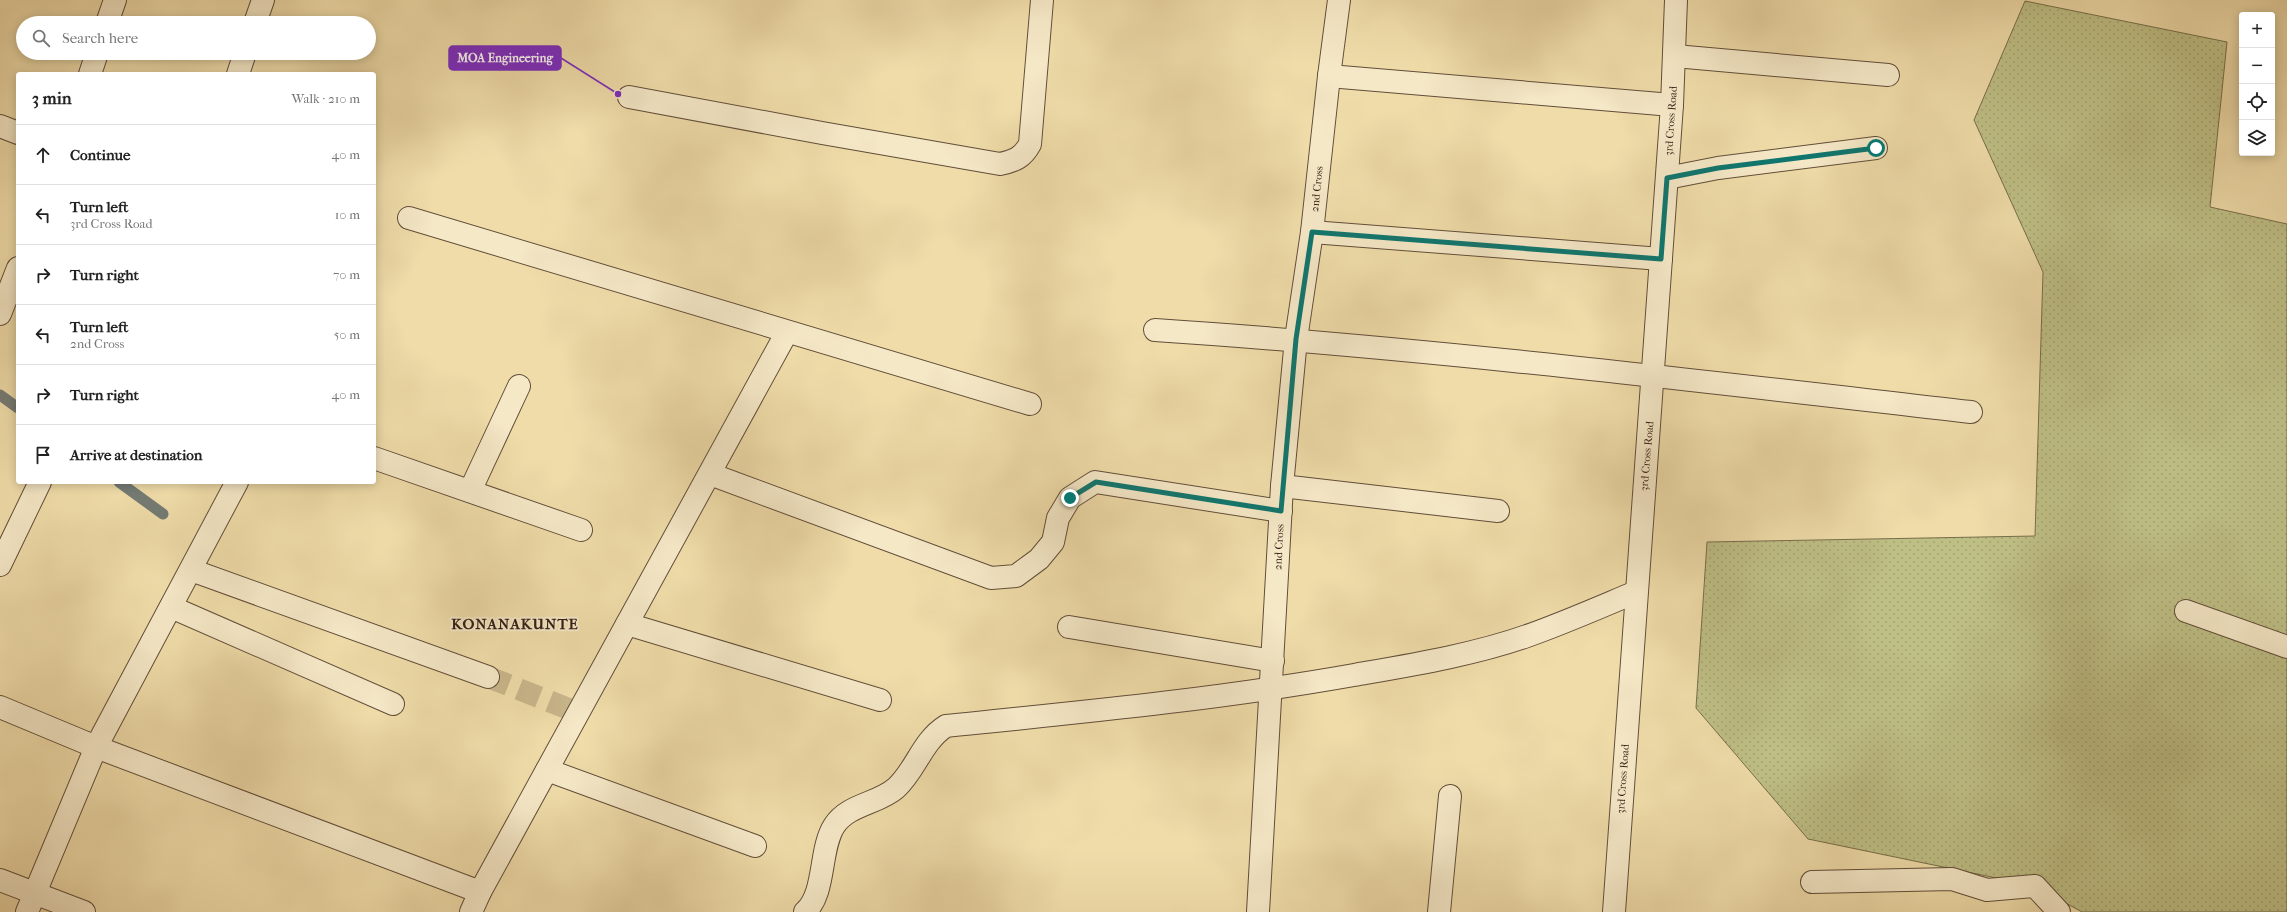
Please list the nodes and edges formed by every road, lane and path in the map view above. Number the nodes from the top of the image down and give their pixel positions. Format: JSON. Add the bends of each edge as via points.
{"nodes":[{"id":1,"x":115,"y":0,"type":"edge"},
{"id":2,"x":263,"y":0,"type":"edge"},
{"id":3,"x":1042,"y":0,"type":"edge"},
{"id":4,"x":1339,"y":0,"type":"edge"},
{"id":5,"x":1676,"y":0,"type":"edge"},
{"id":6,"x":109,"y":16,"type":"edge"},
{"id":7,"x":257,"y":16,"type":"edge"},
{"id":8,"x":1675,"y":56,"type":"junction"},
{"id":9,"x":95,"y":60,"type":"edge"},
{"id":10,"x":243,"y":60,"type":"edge"},
{"id":11,"x":91,"y":72,"type":"edge"},
{"id":12,"x":239,"y":72,"type":"edge"},
{"id":13,"x":1888,"y":75,"type":"dead end"},
{"id":14,"x":1329,"y":76,"type":"junction"},
{"id":15,"x":629,"y":97,"type":"dead end"},
{"id":16,"x":1672,"y":105,"type":"junction"},
{"id":17,"x":0,"y":126,"type":"edge"},
{"id":18,"x":16,"y":132,"type":"edge"},
{"id":19,"x":1876,"y":148,"type":"dead end"},
{"id":20,"x":1667,"y":178,"type":"junction"},
{"id":21,"x":410,"y":218,"type":"dead end"},
{"id":22,"x":1312,"y":232,"type":"junction"},
{"id":23,"x":1661,"y":259,"type":"junction"},
{"id":24,"x":16,"y":273,"type":"edge"},
{"id":25,"x":0,"y":314,"type":"edge"},
{"id":26,"x":1155,"y":330,"type":"dead end"},
{"id":27,"x":787,"y":332,"type":"junction"},
{"id":28,"x":1296,"y":339,"type":"junction"},
{"id":29,"x":1653,"y":376,"type":"junction"},
{"id":30,"x":519,"y":386,"type":"dead end"},
{"id":31,"x":1030,"y":404,"type":"dead end"},
{"id":32,"x":1971,"y":412,"type":"dead end"},
{"id":33,"x":376,"y":459,"type":"edge"},
{"id":34,"x":710,"y":474,"type":"junction"},
{"id":35,"x":39,"y":484,"type":"edge"},
{"id":36,"x":236,"y":484,"type":"edge"},
{"id":37,"x":1282,"y":486,"type":"junction"},
{"id":38,"x":470,"y":491,"type":"junction"},
{"id":39,"x":1281,"y":511,"type":"junction"},
{"id":40,"x":1498,"y":511,"type":"dead end"},
{"id":41,"x":580,"y":530,"type":"dead end"},
{"id":42,"x":0,"y":565,"type":"edge"},
{"id":43,"x":191,"y":570,"type":"junction"},
{"id":44,"x":1636,"y":592,"type":"junction"},
{"id":45,"x":172,"y":607,"type":"junction"},
{"id":46,"x":2186,"y":611,"type":"dead end"},
{"id":47,"x":627,"y":624,"type":"junction"},
{"id":48,"x":1069,"y":628,"type":"dead end"},
{"id":49,"x":2287,"y":647,"type":"edge"},
{"id":50,"x":1274,"y":661,"type":"junction"},
{"id":51,"x":488,"y":677,"type":"tunnel mouth"},
{"id":52,"x":1272,"y":690,"type":"junction"},
{"id":53,"x":880,"y":700,"type":"dead end"},
{"id":54,"x":393,"y":704,"type":"dead end"},
{"id":55,"x":0,"y":707,"type":"edge"},
{"id":56,"x":96,"y":747,"type":"junction"},
{"id":57,"x":547,"y":770,"type":"junction"},
{"id":58,"x":1450,"y":796,"type":"dead end"},
{"id":59,"x":755,"y":846,"type":"dead end"},
{"id":60,"x":0,"y":880,"type":"edge"},
{"id":61,"x":1812,"y":882,"type":"dead end"},
{"id":62,"x":480,"y":892,"type":"junction"},
{"id":63,"x":31,"y":903,"type":"edge"},
{"id":64,"x":84,"y":912,"type":"edge"},
{"id":65,"x":471,"y":912,"type":"edge"},
{"id":66,"x":805,"y":912,"type":"edge"},
{"id":67,"x":1258,"y":912,"type":"edge"},
{"id":68,"x":1439,"y":912,"type":"edge"},
{"id":69,"x":1614,"y":912,"type":"edge"},
{"id":70,"x":2059,"y":912,"type":"edge"}],
"edges":[{"from":1,"to":6,"type":"street"},
{"from":2,"to":7,"type":"street"},
{"from":3,"to":15,"type":"street","via":[[1030,144],[1024,154],[1000,164]]},
{"from":4,"to":14,"type":"street","name":"2nd Cross"},
{"from":5,"to":8,"type":"street","name":"3rd Cross Road"},
{"from":8,"to":13,"type":"street"},
{"from":8,"to":16,"type":"street","name":"3rd Cross Road"},
{"from":9,"to":11,"type":"street"},
{"from":10,"to":12,"type":"street"},
{"from":14,"to":16,"type":"street"},
{"from":14,"to":22,"type":"street","name":"2nd Cross"},
{"from":16,"to":20,"type":"street","name":"3rd Cross Road"},
{"from":17,"to":18,"type":"street"},
{"from":19,"to":20,"type":"street","via":[[1718,168]]},
{"from":20,"to":23,"type":"street","name":"3rd Cross Road"},
{"from":21,"to":27,"type":"street"},
{"from":22,"to":23,"type":"street"},
{"from":22,"to":28,"type":"street","name":"2nd Cross"},
{"from":23,"to":29,"type":"street","name":"3rd Cross Road"},
{"from":24,"to":25,"type":"street"},
{"from":26,"to":28,"type":"street"},
{"from":27,"to":31,"type":"street"},
{"from":27,"to":34,"type":"street"},
{"from":28,"to":29,"type":"street"},
{"from":28,"to":37,"type":"street","name":"2nd Cross"},
{"from":29,"to":32,"type":"street"},
{"from":29,"to":44,"type":"street","name":"3rd Cross Road"},
{"from":30,"to":38,"type":"street"},
{"from":33,"to":38,"type":"street"},
{"from":34,"to":39,"type":"street","via":[[991,578],[1016,576],[1039,559],[1053,542],[1058,518],[1070,498],[1096,482]]},
{"from":34,"to":47,"type":"street"},
{"from":35,"to":42,"type":"street"},
{"from":36,"to":43,"type":"street"},
{"from":37,"to":39,"type":"street","name":"2nd Cross"},
{"from":37,"to":40,"type":"street"},
{"from":38,"to":41,"type":"street"},
{"from":39,"to":50,"type":"street","name":"2nd Cross"},
{"from":43,"to":45,"type":"street"},
{"from":43,"to":51,"type":"street"},
{"from":44,"to":52,"type":"street","via":[[1526,636],[1446,657]]},
{"from":44,"to":69,"type":"street","name":"3rd Cross Road"},
{"from":45,"to":54,"type":"street"},
{"from":45,"to":56,"type":"street"},
{"from":46,"to":49,"type":"street"},
{"from":47,"to":53,"type":"street"},
{"from":47,"to":57,"type":"street"},
{"from":48,"to":50,"type":"street"},
{"from":50,"to":52,"type":"street","name":"2nd Cross"},
{"from":52,"to":66,"type":"street","via":[[946,726],[936,732],[897,787],[882,798],[853,809],[835,825],[828,839],[815,900]]},
{"from":52,"to":67,"type":"street","name":"2nd Cross"},
{"from":55,"to":56,"type":"street"},
{"from":56,"to":62,"type":"street"},
{"from":56,"to":63,"type":"street"},
{"from":57,"to":59,"type":"street"},
{"from":57,"to":62,"type":"street"},
{"from":58,"to":68,"type":"street"},
{"from":60,"to":63,"type":"street"},
{"from":61,"to":70,"type":"street","via":[[1952,879],[1987,890],[2035,886]]},
{"from":62,"to":65,"type":"street"},
{"from":63,"to":64,"type":"street"}]}
